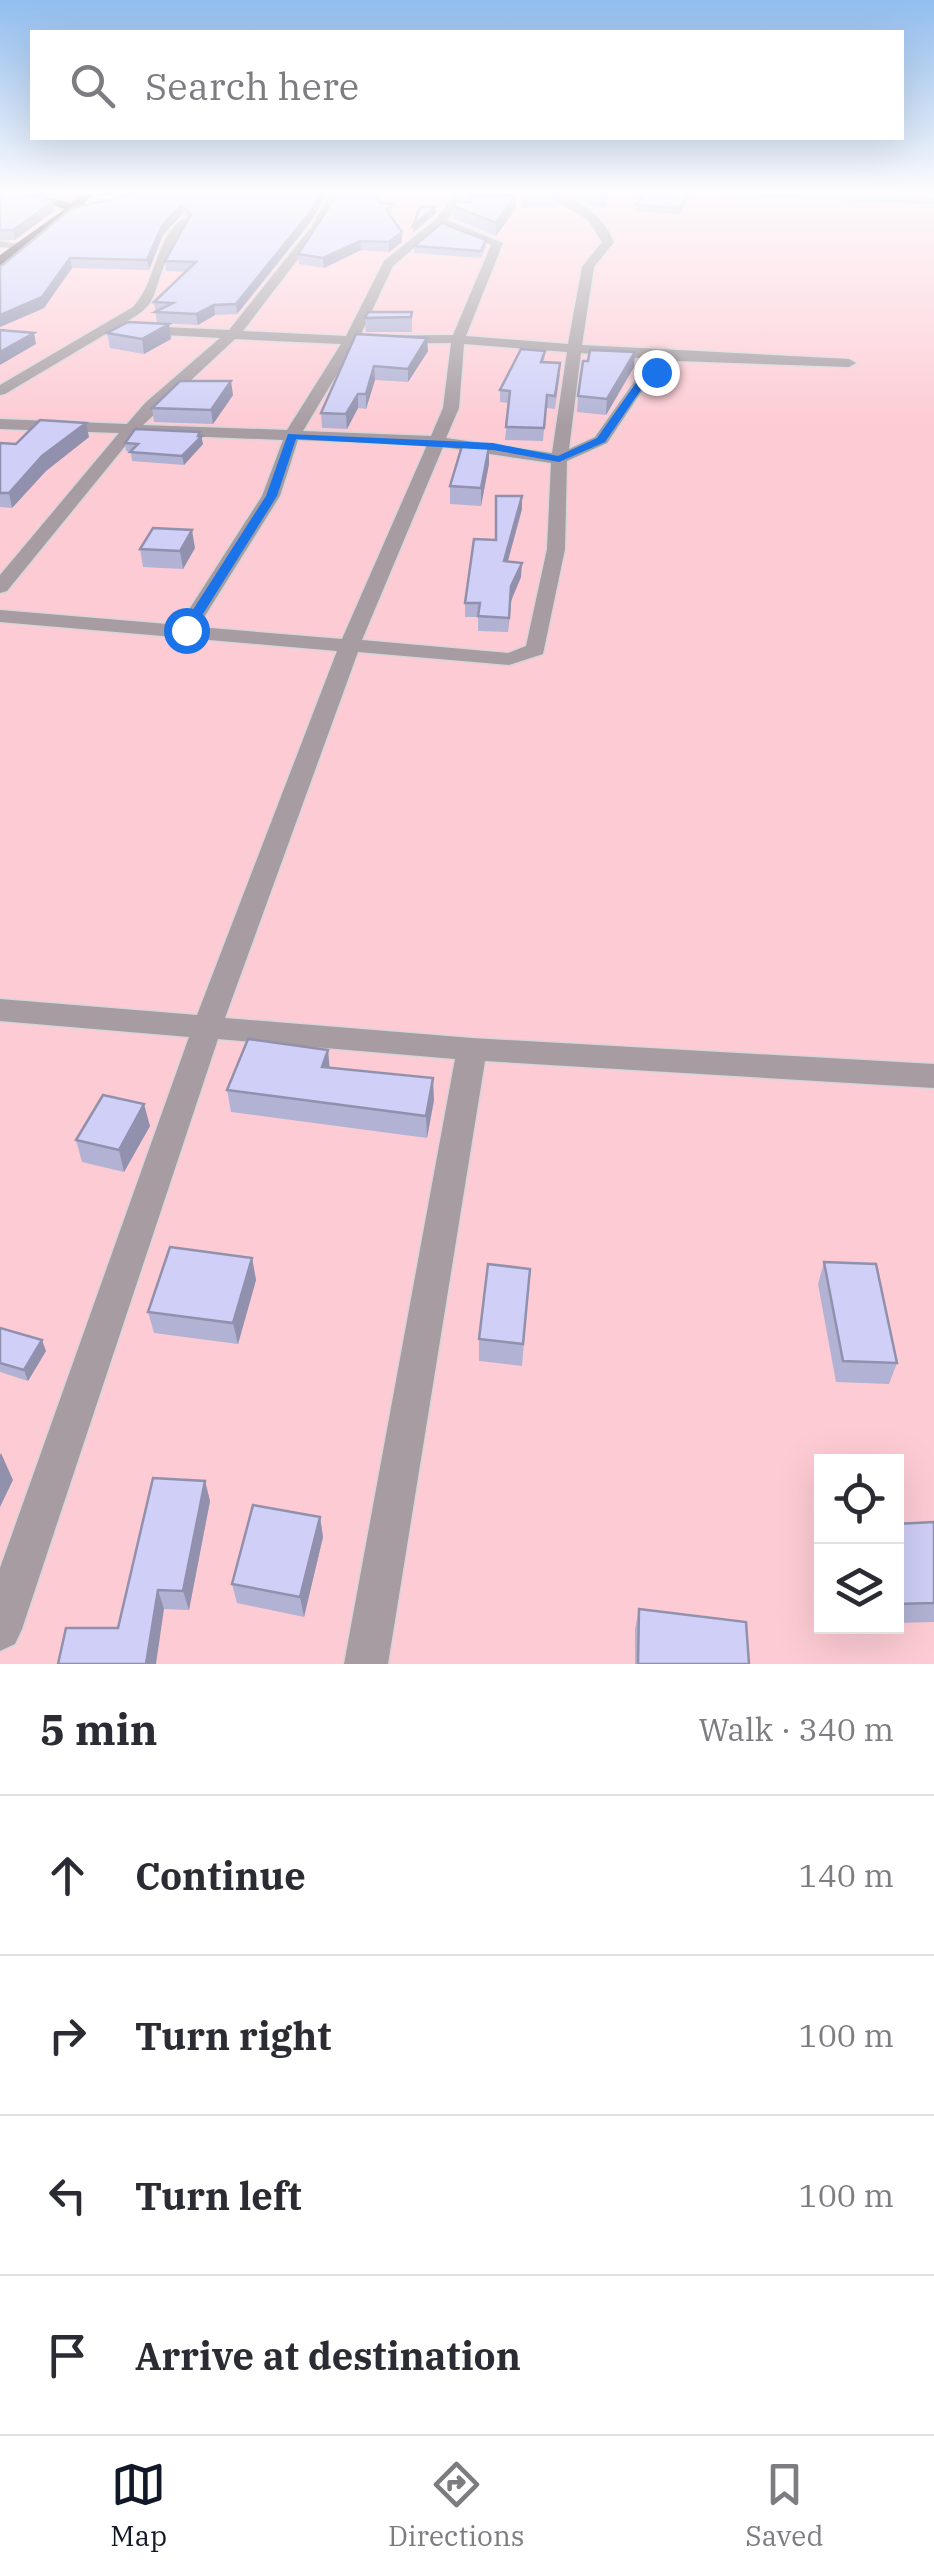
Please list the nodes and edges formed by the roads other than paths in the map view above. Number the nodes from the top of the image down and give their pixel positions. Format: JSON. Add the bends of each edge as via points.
{"nodes":[{"id":1,"x":156,"y":271,"type":"edge"},
{"id":2,"x":283,"y":271,"type":"edge"},
{"id":3,"x":385,"y":271,"type":"edge"},
{"id":4,"x":486,"y":271,"type":"edge"},
{"id":5,"x":587,"y":271,"type":"edge"},
{"id":6,"x":112,"y":328,"type":"junction"},
{"id":7,"x":235,"y":332,"type":"junction"},
{"id":8,"x":458,"y":339,"type":"junction"},
{"id":9,"x":351,"y":340,"type":"junction"},
{"id":10,"x":577,"y":346,"type":"junction"},
{"id":11,"x":675,"y":357,"type":"junction"},
{"id":12,"x":849,"y":363,"type":"dead end"},
{"id":13,"x":0,"y":391,"type":"edge"},
{"id":14,"x":0,"y":424,"type":"edge"},
{"id":15,"x":131,"y":428,"type":"junction"},
{"id":16,"x":292,"y":436,"type":"junction"},
{"id":17,"x":436,"y":442,"type":"junction"},
{"id":18,"x":559,"y":459,"type":"junction"},
{"id":19,"x":0,"y":587,"type":"edge"},
{"id":20,"x":0,"y":616,"type":"edge"},
{"id":21,"x":186,"y":630,"type":"junction"},
{"id":22,"x":350,"y":645,"type":"junction"},
{"id":23,"x":0,"y":1010,"type":"edge"},
{"id":24,"x":208,"y":1030,"type":"junction"},
{"id":25,"x":472,"y":1048,"type":"junction"},
{"id":26,"x":934,"y":1076,"type":"edge"},
{"id":27,"x":0,"y":1629,"type":"edge"},
{"id":28,"x":366,"y":1664,"type":"edge"}],
"edges":[{"from":1,"to":6,"type":"street","via":[[150,296]]},
{"from":2,"to":7,"type":"street"},
{"from":3,"to":9,"type":"street"},
{"from":4,"to":8,"type":"street"},
{"from":5,"to":10,"type":"street"},
{"from":6,"to":7,"type":"street"},
{"from":6,"to":13,"type":"street"},
{"from":7,"to":9,"type":"street"},
{"from":7,"to":15,"type":"street"},
{"from":8,"to":9,"type":"street"},
{"from":8,"to":10,"type":"street"},
{"from":8,"to":17,"type":"street","via":[[451,408]]},
{"from":9,"to":16,"type":"street"},
{"from":10,"to":11,"type":"street"},
{"from":10,"to":18,"type":"street"},
{"from":11,"to":12,"type":"street"},
{"from":11,"to":18,"type":"street","via":[[641,382],[601,440]]},
{"from":14,"to":15,"type":"street"},
{"from":15,"to":16,"type":"street"},
{"from":15,"to":19,"type":"street"},
{"from":16,"to":17,"type":"street"},
{"from":16,"to":21,"type":"street","via":[[271,496]]},
{"from":17,"to":18,"type":"street"},
{"from":17,"to":22,"type":"street"},
{"from":18,"to":22,"type":"street","via":[[556,549],[536,650],[508,660]]},
{"from":20,"to":21,"type":"street"},
{"from":21,"to":22,"type":"street"},
{"from":22,"to":24,"type":"street"},
{"from":23,"to":24,"type":"street"},
{"from":24,"to":25,"type":"street"},
{"from":24,"to":27,"type":"street"},
{"from":25,"to":26,"type":"street"},
{"from":25,"to":28,"type":"street"}]}
